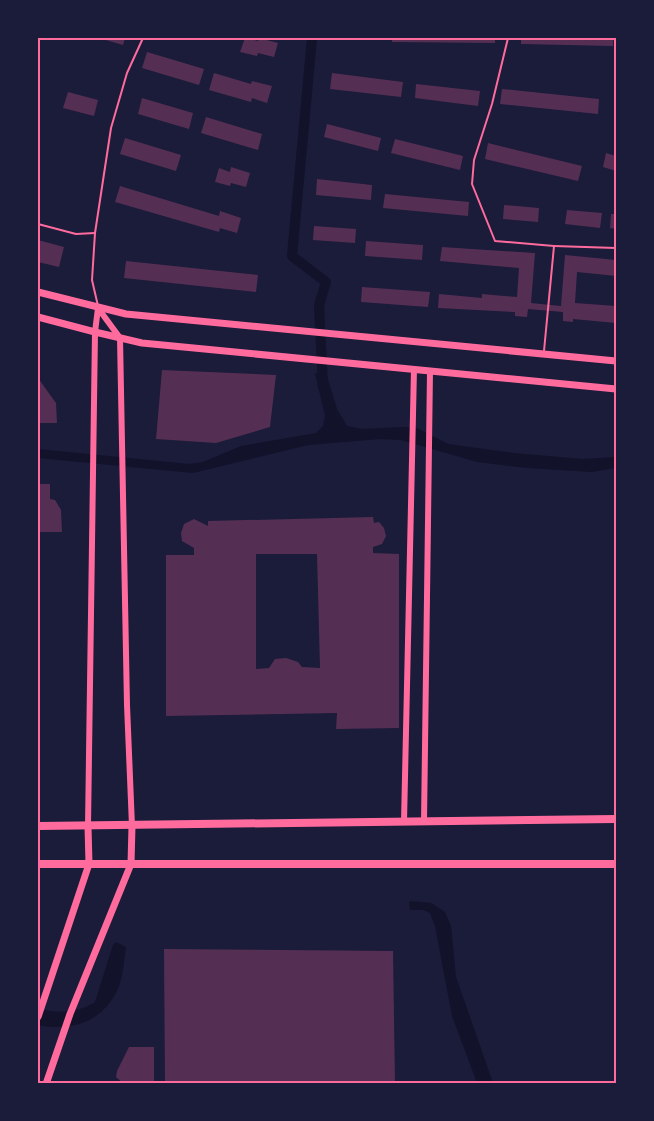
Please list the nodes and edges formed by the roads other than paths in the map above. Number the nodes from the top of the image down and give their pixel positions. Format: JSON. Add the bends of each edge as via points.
{"nodes":[{"id":1,"x":143,"y":38,"type":"edge"},
{"id":2,"x":508,"y":38,"type":"edge"},
{"id":3,"x":38,"y":224,"type":"edge"},
{"id":4,"x":95,"y":233,"type":"junction"},
{"id":5,"x":554,"y":246,"type":"junction"},
{"id":6,"x":616,"y":248,"type":"edge"},
{"id":7,"x":38,"y":292,"type":"edge"},
{"id":8,"x":98,"y":308,"type":"junction"},
{"id":9,"x":38,"y":317,"type":"edge"},
{"id":10,"x":94,"y":332,"type":"junction"},
{"id":11,"x":120,"y":338,"type":"junction"},
{"id":12,"x":543,"y":354,"type":"junction"},
{"id":13,"x":616,"y":361,"type":"edge"},
{"id":14,"x":414,"y":369,"type":"junction"},
{"id":15,"x":430,"y":370,"type":"junction"},
{"id":16,"x":616,"y":389,"type":"edge"},
{"id":17,"x":616,"y":819,"type":"edge"},
{"id":18,"x":404,"y":822,"type":"junction"},
{"id":19,"x":424,"y":822,"type":"junction"},
{"id":20,"x":38,"y":826,"type":"edge"},
{"id":21,"x":88,"y":826,"type":"junction"},
{"id":22,"x":132,"y":826,"type":"junction"},
{"id":23,"x":38,"y":864,"type":"edge"},
{"id":24,"x":89,"y":864,"type":"junction"},
{"id":25,"x":131,"y":864,"type":"junction"},
{"id":26,"x":616,"y":864,"type":"edge"},
{"id":27,"x":38,"y":1017,"type":"edge"},
{"id":28,"x":46,"y":1083,"type":"edge"}],
"edges":[{"from":1,"to":4,"type":"lane","via":[[127,73],[111,128]]},
{"from":2,"to":5,"type":"lane","via":[[474,160],[472,184],[495,241]]},
{"from":3,"to":4,"type":"lane","via":[[76,234]]},
{"from":4,"to":8,"type":"lane","via":[[92,280]]},
{"from":5,"to":6,"type":"lane"},
{"from":5,"to":12,"type":"lane"},
{"from":7,"to":8,"type":"main road"},
{"from":8,"to":10,"type":"street"},
{"from":8,"to":11,"type":"street"},
{"from":8,"to":12,"type":"main road","via":[[126,314]]},
{"from":9,"to":10,"type":"main road"},
{"from":10,"to":11,"type":"main road"},
{"from":10,"to":21,"type":"street"},
{"from":11,"to":14,"type":"main road"},
{"from":11,"to":22,"type":"street"},
{"from":12,"to":13,"type":"main road"},
{"from":14,"to":15,"type":"main road"},
{"from":14,"to":18,"type":"street"},
{"from":15,"to":16,"type":"main road"},
{"from":15,"to":19,"type":"street"},
{"from":17,"to":19,"type":"main road"},
{"from":18,"to":19,"type":"main road"},
{"from":18,"to":22,"type":"main road"},
{"from":20,"to":21,"type":"main road"},
{"from":21,"to":22,"type":"main road"},
{"from":21,"to":24,"type":"main road"},
{"from":22,"to":25,"type":"main road"},
{"from":23,"to":24,"type":"main road"},
{"from":24,"to":25,"type":"main road"},
{"from":24,"to":27,"type":"main road"},
{"from":25,"to":26,"type":"main road"},
{"from":25,"to":28,"type":"main road"}]}
